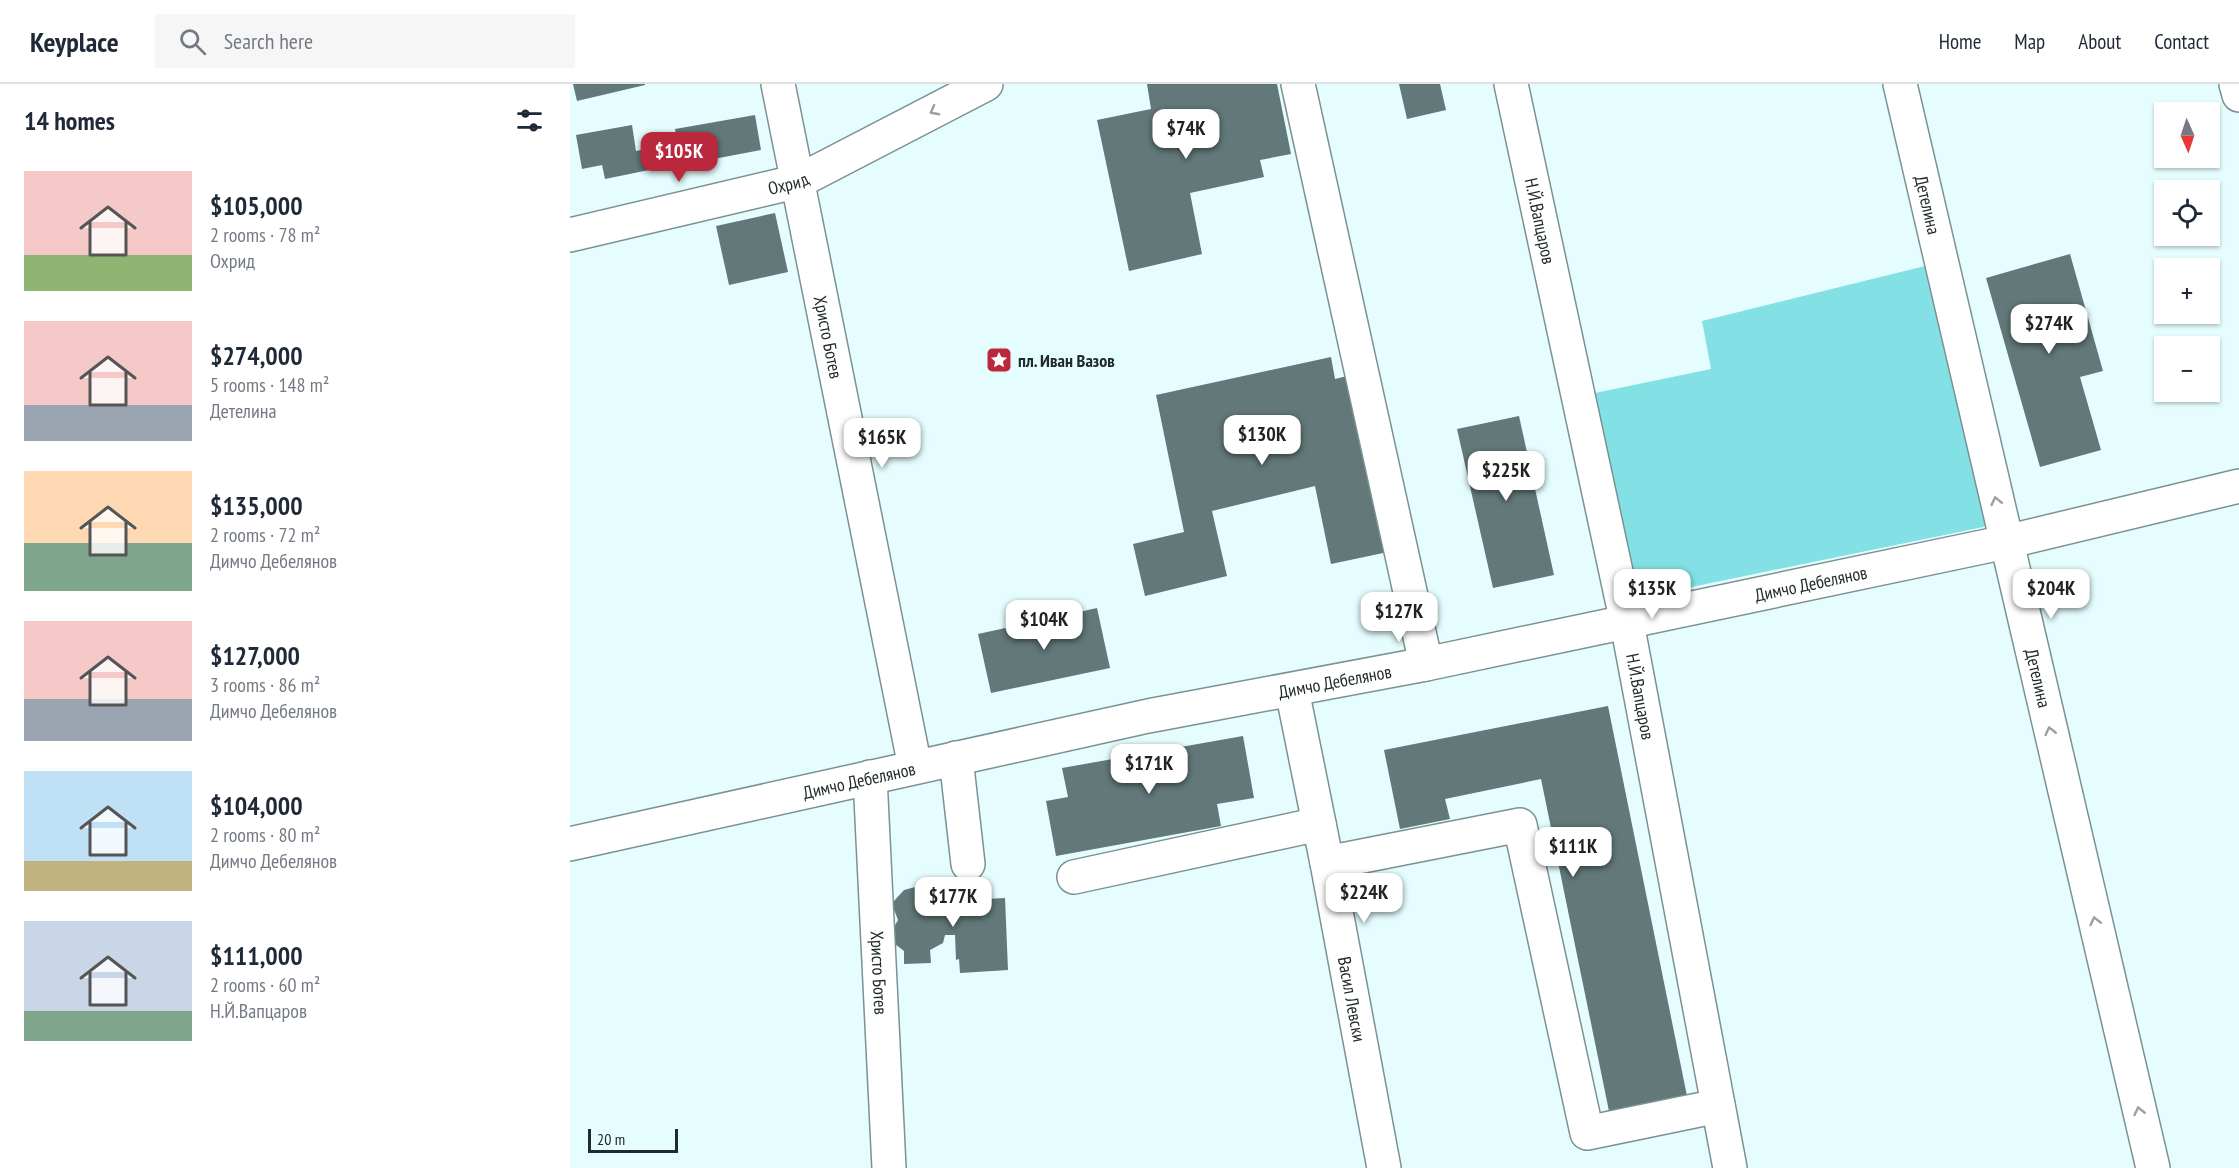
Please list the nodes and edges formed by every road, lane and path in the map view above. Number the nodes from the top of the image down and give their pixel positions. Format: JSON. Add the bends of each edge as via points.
{"nodes":[{"id":1,"x":778,"y":84,"type":"edge"},
{"id":2,"x":986,"y":84,"type":"edge"},
{"id":3,"x":1298,"y":84,"type":"edge"},
{"id":4,"x":1511,"y":84,"type":"edge"},
{"id":5,"x":1900,"y":84,"type":"edge"},
{"id":6,"x":2236,"y":84,"type":"edge"},
{"id":7,"x":2239,"y":94,"type":"edge"},
{"id":8,"x":799,"y":181,"type":"junction"},
{"id":9,"x":570,"y":235,"type":"edge"},
{"id":10,"x":2239,"y":486,"type":"edge"},
{"id":11,"x":2006,"y":542,"type":"junction"},
{"id":12,"x":1627,"y":623,"type":"junction"},
{"id":13,"x":1426,"y":664,"type":"junction"},
{"id":14,"x":1292,"y":690,"type":"junction"},
{"id":15,"x":956,"y":758,"type":"junction"},
{"id":16,"x":915,"y":767,"type":"junction"},
{"id":17,"x":870,"y":777,"type":"junction"},
{"id":18,"x":1319,"y":824,"type":"junction"},
{"id":19,"x":570,"y":844,"type":"edge"},
{"id":20,"x":1327,"y":863,"type":"junction"},
{"id":21,"x":968,"y":864,"type":"dead end"},
{"id":22,"x":1074,"y":877,"type":"dead end"},
{"id":23,"x":1718,"y":1106,"type":"junction"},
{"id":24,"x":889,"y":1168,"type":"edge"},
{"id":25,"x":1384,"y":1168,"type":"edge"},
{"id":26,"x":1730,"y":1168,"type":"edge"},
{"id":27,"x":2153,"y":1168,"type":"edge"}],
"edges":[{"from":1,"to":8,"type":"street","name":"Христо Ботев"},
{"from":2,"to":8,"type":"street","name":"Охрид","one_way":true},
{"from":3,"to":13,"type":"street"},
{"from":4,"to":12,"type":"street","name":"Н.Й.Вапцаров"},
{"from":11,"to":5,"type":"street","name":"Детелина","one_way":true},
{"from":6,"to":7,"type":"street"},
{"from":8,"to":9,"type":"street","name":"Охрид"},
{"from":8,"to":16,"type":"street","name":"Христо Ботев"},
{"from":10,"to":11,"type":"street","name":"Димчо Дебелянов"},
{"from":11,"to":12,"type":"street","name":"Димчо Дебелянов"},
{"from":27,"to":11,"type":"street","name":"Детелина","one_way":true},
{"from":12,"to":13,"type":"street","name":"Димчо Дебелянов"},
{"from":12,"to":23,"type":"street","name":"Н.Й.Вапцаров"},
{"from":13,"to":14,"type":"street","name":"Димчо Дебелянов"},
{"from":14,"to":15,"type":"street","name":"Димчо Дебелянов","via":[[1148,716]]},
{"from":14,"to":18,"type":"street","name":"Васил Левски"},
{"from":15,"to":16,"type":"street","name":"Димчо Дебелянов"},
{"from":15,"to":21,"type":"street"},
{"from":16,"to":17,"type":"street","name":"Димчо Дебелянов"},
{"from":17,"to":19,"type":"street","name":"Димчо Дебелянов"},
{"from":17,"to":24,"type":"street","name":"Христо Ботев"},
{"from":18,"to":20,"type":"street","name":"Васил Левски"},
{"from":18,"to":22,"type":"street"},
{"from":20,"to":23,"type":"street","via":[[1520,825],[1587,1133]]},
{"from":20,"to":25,"type":"street","name":"Васил Левски"},
{"from":23,"to":26,"type":"street","name":"Н.Й.Вапцаров"}]}
